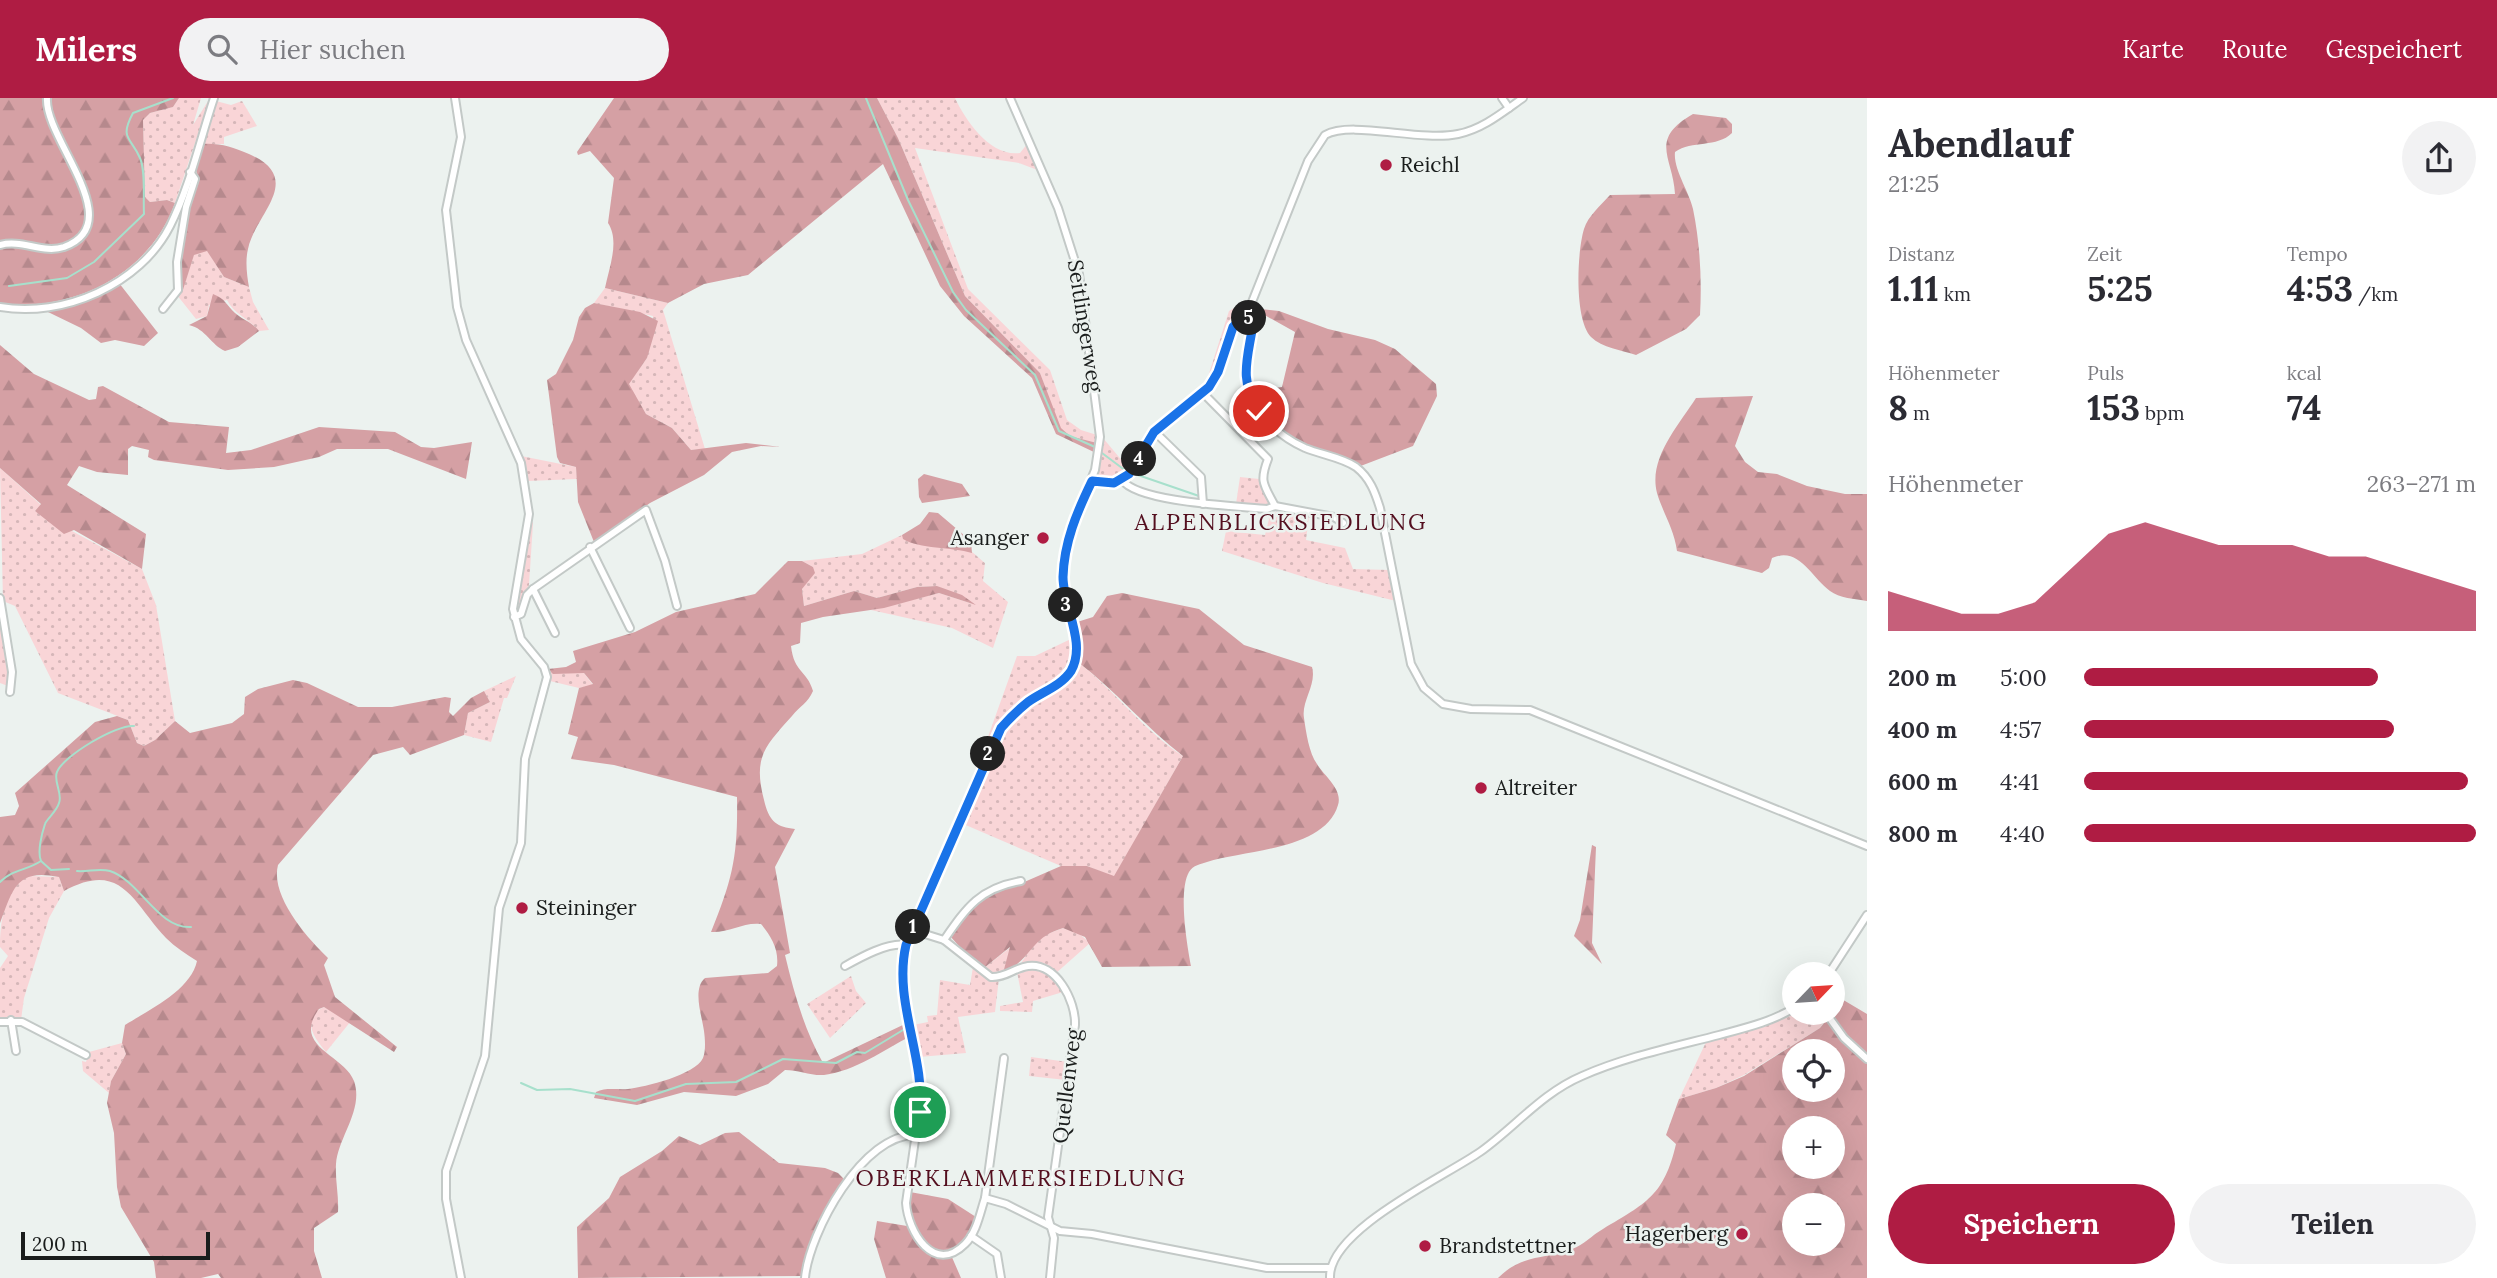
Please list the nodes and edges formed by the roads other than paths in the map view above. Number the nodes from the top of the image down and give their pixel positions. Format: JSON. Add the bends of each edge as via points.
{"nodes":[{"id":1,"x":47,"y":98,"type":"edge"},
{"id":2,"x":214,"y":98,"type":"edge"},
{"id":3,"x":455,"y":98,"type":"edge"},
{"id":4,"x":1010,"y":98,"type":"edge"},
{"id":5,"x":1502,"y":98,"type":"edge"},
{"id":6,"x":1523,"y":98,"type":"edge"},
{"id":7,"x":1509,"y":108,"type":"junction"},
{"id":8,"x":190,"y":172,"type":"junction"},
{"id":9,"x":0,"y":245,"type":"edge"},
{"id":10,"x":0,"y":307,"type":"edge"},
{"id":11,"x":163,"y":309,"type":"dead end"},
{"id":12,"x":1246,"y":317,"type":"junction"},
{"id":13,"x":1203,"y":393,"type":"junction"},
{"id":14,"x":1154,"y":432,"type":"junction"},
{"id":15,"x":1122,"y":480,"type":"junction"},
{"id":16,"x":1092,"y":481,"type":"junction"},
{"id":17,"x":1202,"y":505,"type":"junction"},
{"id":18,"x":1275,"y":506,"type":"junction"},
{"id":19,"x":1343,"y":523,"type":"dead end"},
{"id":20,"x":590,"y":547,"type":"junction"},
{"id":21,"x":533,"y":589,"type":"junction"},
{"id":22,"x":0,"y":598,"type":"edge"},
{"id":23,"x":677,"y":606,"type":"dead end"},
{"id":24,"x":514,"y":617,"type":"junction"},
{"id":25,"x":631,"y":628,"type":"dead end"},
{"id":26,"x":555,"y":633,"type":"dead end"},
{"id":27,"x":10,"y":692,"type":"dead end"},
{"id":28,"x":1867,"y":846,"type":"edge"},
{"id":29,"x":1021,"y":881,"type":"dead end"},
{"id":30,"x":1867,"y":915,"type":"edge"},
{"id":31,"x":912,"y":930,"type":"junction"},
{"id":32,"x":944,"y":940,"type":"junction"},
{"id":33,"x":906,"y":945,"type":"junction"},
{"id":34,"x":1836,"y":962,"type":"edge"},
{"id":35,"x":845,"y":966,"type":"dead end"},
{"id":36,"x":1782,"y":1013,"type":"edge"},
{"id":37,"x":11,"y":1020,"type":"junction"},
{"id":38,"x":0,"y":1022,"type":"edge"},
{"id":39,"x":1835,"y":1026,"type":"edge"},
{"id":40,"x":16,"y":1051,"type":"dead end"},
{"id":41,"x":86,"y":1055,"type":"dead end"},
{"id":42,"x":1004,"y":1058,"type":"dead end"},
{"id":43,"x":1867,"y":1059,"type":"edge"},
{"id":44,"x":917,"y":1135,"type":"junction"},
{"id":45,"x":985,"y":1198,"type":"junction"},
{"id":46,"x":1052,"y":1229,"type":"junction"},
{"id":47,"x":971,"y":1236,"type":"junction"},
{"id":48,"x":1329,"y":1268,"type":"junction"},
{"id":49,"x":461,"y":1278,"type":"edge"},
{"id":50,"x":805,"y":1278,"type":"edge"},
{"id":51,"x":1001,"y":1278,"type":"edge"},
{"id":52,"x":1050,"y":1278,"type":"edge"},
{"id":53,"x":1330,"y":1278,"type":"edge"}],
"edges":[{"from":1,"to":9,"type":"street","via":[[51,126],[89,201],[88,222],[78,238],[64,247]]},
{"from":2,"to":8,"type":"street"},
{"from":3,"to":24,"type":"street","via":[[461,136],[446,210],[460,322],[513,439],[528,496]]},
{"from":4,"to":16,"type":"street","name":"Seitlingerweg","via":[[1065,228],[1081,282],[1099,424]]},
{"from":5,"to":7,"type":"street"},
{"from":6,"to":7,"type":"street"},
{"from":7,"to":12,"type":"street","via":[[1455,135],[1350,129],[1325,135],[1308,161]]},
{"from":8,"to":10,"type":"street","via":[[163,238],[125,275],[63,306],[37,310]]},
{"from":8,"to":11,"type":"street","via":[[195,179],[177,262],[178,290]]},
{"from":12,"to":13,"type":"street","via":[[1233,327],[1218,372]]},
{"from":12,"to":28,"type":"street","via":[[1253,324],[1244,363],[1251,400],[1268,422],[1292,441],[1347,462],[1368,479],[1380,508],[1416,677],[1432,696],[1443,704],[1471,709],[1530,710]]},
{"from":13,"to":14,"type":"street"},
{"from":13,"to":18,"type":"street","via":[[1268,459],[1262,480]]},
{"from":14,"to":15,"type":"street"},
{"from":14,"to":17,"type":"street","via":[[1201,477]]},
{"from":15,"to":16,"type":"street"},
{"from":15,"to":17,"type":"street","via":[[1132,488]]},
{"from":16,"to":31,"type":"street","name":"Seitlingerweg","via":[[1075,518],[1064,561],[1064,592],[1077,644],[1075,662],[1066,677],[1001,728]]},
{"from":17,"to":18,"type":"street"},
{"from":18,"to":19,"type":"street","via":[[1334,517]]},
{"from":20,"to":21,"type":"street"},
{"from":20,"to":23,"type":"street","via":[[646,510]]},
{"from":20,"to":25,"type":"street"},
{"from":21,"to":24,"type":"street","via":[[521,614]]},
{"from":21,"to":26,"type":"street"},
{"from":22,"to":27,"type":"street","via":[[12,672]]},
{"from":24,"to":49,"type":"street","via":[[521,639],[544,667],[547,683],[525,759],[521,843],[499,908],[485,1056],[446,1171],[446,1199]]},
{"from":29,"to":32,"type":"street","via":[[996,886],[977,898]]},
{"from":30,"to":34,"type":"street"},
{"from":31,"to":32,"type":"street","name":"Quellenweg"},
{"from":31,"to":33,"type":"street"},
{"from":32,"to":46,"type":"street","name":"Quellenweg","via":[[991,977],[1027,966],[1042,968],[1056,978],[1072,1002],[1075,1025],[1048,1217]]},
{"from":33,"to":35,"type":"street"},
{"from":33,"to":44,"type":"street","via":[[902,981],[922,1091]]},
{"from":36,"to":48,"type":"street","via":[[1753,1026],[1622,1061],[1566,1083],[1479,1153],[1375,1217]]},
{"from":37,"to":38,"type":"street"},
{"from":37,"to":40,"type":"street"},
{"from":37,"to":41,"type":"street"},
{"from":39,"to":43,"type":"street"},
{"from":42,"to":45,"type":"street"},
{"from":44,"to":47,"type":"street","via":[[906,1203],[911,1231],[935,1253],[954,1251]]},
{"from":44,"to":50,"type":"street","via":[[884,1148],[851,1175],[810,1247]]},
{"from":45,"to":46,"type":"street"},
{"from":45,"to":47,"type":"street"},
{"from":46,"to":48,"type":"street","via":[[1267,1268]]},
{"from":46,"to":52,"type":"street","name":"Quellenweg"},
{"from":47,"to":51,"type":"street","via":[[997,1254]]},
{"from":48,"to":53,"type":"street"}]}
